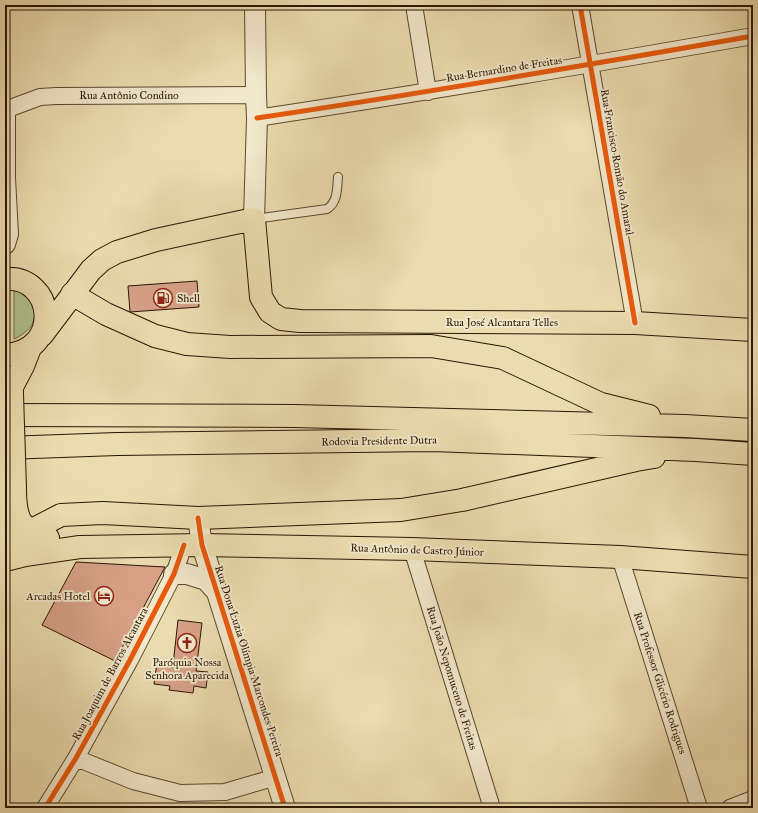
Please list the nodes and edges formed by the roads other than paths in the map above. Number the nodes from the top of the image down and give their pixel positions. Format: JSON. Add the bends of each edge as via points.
{"nodes":[{"id":1,"x":255,"y":5,"type":"edge"},
{"id":2,"x":414,"y":5,"type":"edge"},
{"id":3,"x":580,"y":5,"type":"edge"},
{"id":4,"x":753,"y":36,"type":"edge"},
{"id":5,"x":590,"y":65,"type":"junction"},
{"id":6,"x":428,"y":92,"type":"junction"},
{"id":7,"x":256,"y":95,"type":"junction"},
{"id":8,"x":5,"y":110,"type":"edge"},
{"id":9,"x":257,"y":118,"type":"junction"},
{"id":10,"x":338,"y":177,"type":"dead end"},
{"id":11,"x":254,"y":219,"type":"junction"},
{"id":12,"x":5,"y":244,"type":"edge"},
{"id":13,"x":13,"y":280,"type":"edge"},
{"id":14,"x":72,"y":294,"type":"junction"},
{"id":15,"x":635,"y":323,"type":"junction"},
{"id":16,"x":753,"y":330,"type":"edge"},
{"id":17,"x":36,"y":342,"type":"junction"},
{"id":18,"x":5,"y":355,"type":"edge"},
{"id":19,"x":9,"y":386,"type":"edge"},
{"id":20,"x":5,"y":415,"type":"edge"},
{"id":21,"x":685,"y":426,"type":"junction"},
{"id":22,"x":753,"y":430,"type":"edge"},
{"id":23,"x":5,"y":448,"type":"edge"},
{"id":24,"x":696,"y":450,"type":"junction"},
{"id":25,"x":753,"y":454,"type":"edge"},
{"id":26,"x":12,"y":500,"type":"edge"},
{"id":27,"x":198,"y":518,"type":"junction"},
{"id":28,"x":30,"y":531,"type":"junction"},
{"id":29,"x":5,"y":533,"type":"edge"},
{"id":30,"x":193,"y":545,"type":"junction"},
{"id":31,"x":5,"y":547,"type":"edge"},
{"id":32,"x":80,"y":547,"type":"junction"},
{"id":33,"x":412,"y":549,"type":"junction"},
{"id":34,"x":620,"y":557,"type":"junction"},
{"id":35,"x":5,"y":560,"type":"edge"},
{"id":36,"x":753,"y":567,"type":"edge"},
{"id":37,"x":174,"y":574,"type":"junction"},
{"id":38,"x":217,"y":592,"type":"junction"},
{"id":39,"x":76,"y":758,"type":"junction"},
{"id":40,"x":276,"y":777,"type":"junction"},
{"id":41,"x":753,"y":799,"type":"edge"},
{"id":42,"x":45,"y":808,"type":"edge"},
{"id":43,"x":286,"y":808,"type":"edge"},
{"id":44,"x":492,"y":808,"type":"edge"},
{"id":45,"x":699,"y":808,"type":"edge"},
{"id":46,"x":730,"y":808,"type":"edge"}],
"edges":[{"from":1,"to":7,"type":"street"},
{"from":2,"to":6,"type":"street"},
{"from":3,"to":5,"type":"street","name":"Rua Francisco Romão do Amaral"},
{"from":4,"to":5,"type":"street","name":"Rua Bernardino de Freitas"},
{"from":5,"to":6,"type":"street","name":"Rua Bernardino de Freitas"},
{"from":5,"to":15,"type":"street","name":"Rua Francisco Romão do Amaral"},
{"from":6,"to":9,"type":"street","name":"Rua Bernardino de Freitas"},
{"from":7,"to":8,"type":"street","name":"Rua Antônio Condino","via":[[56,96],[36,98]]},
{"from":7,"to":9,"type":"street"},
{"from":8,"to":12,"type":"street","via":[[8,234]]},
{"from":9,"to":11,"type":"street"},
{"from":10,"to":11,"type":"lane","via":[[335,200],[328,209]]},
{"from":11,"to":14,"type":"main road","via":[[156,240],[117,252],[91,270]]},
{"from":11,"to":15,"type":"main road","name":"Rua José Alcantara Telles","via":[[261,297],[270,312],[281,319]]},
{"from":13,"to":14,"type":"main road"},
{"from":13,"to":17,"type":"main road","via":[[33,287],[41,297],[46,310],[46,323]]},
{"from":14,"to":17,"type":"main road"},
{"from":14,"to":21,"type":"main road","via":[[106,314],[155,336],[187,344],[230,348],[431,346],[503,358],[601,404]]},
{"from":15,"to":16,"type":"main road","name":"Rua José Alcantara Telles"},
{"from":17,"to":18,"type":"main road","via":[[18,353]]},
{"from":17,"to":19,"type":"main road"},
{"from":19,"to":26,"type":"main road","bridge":true},
{"from":20,"to":21,"type":"main road","name":"Rodovia Presidente Dutra","via":[[295,416]]},
{"from":21,"to":22,"type":"main road","name":"Rodovia Presidente Dutra"},
{"from":23,"to":24,"type":"main road","name":"Rodovia Presidente Dutra","via":[[433,440]]},
{"from":24,"to":25,"type":"main road","name":"Rodovia Presidente Dutra"},
{"from":24,"to":27,"type":"main road","via":[[636,460],[462,500],[401,510]]},
{"from":26,"to":28,"type":"main road","via":[[20,520]]},
{"from":26,"to":29,"type":"main road"},
{"from":27,"to":28,"type":"main road","via":[[103,513],[61,515]]},
{"from":27,"to":30,"type":"street","name":"Rua Dona Luzia Olímpia Marcondes Pereira"},
{"from":28,"to":31,"type":"main road"},
{"from":28,"to":32,"type":"main road","via":[[39,536]]},
{"from":30,"to":32,"type":"main road","name":"Rua Antônio de Castro Júnior"},
{"from":30,"to":33,"type":"main road","name":"Rua Antônio de Castro Júnior"},
{"from":30,"to":37,"type":"street","name":"Rua Joaquim de Barros Alcantara"},
{"from":30,"to":38,"type":"street","name":"Rua Dona Luzia Olímpia Marcondes Pereira"},
{"from":32,"to":35,"type":"main road"},
{"from":33,"to":34,"type":"main road","name":"Rua Antônio de Castro Júnior"},
{"from":33,"to":44,"type":"street","name":"Rua João Nepomuceno de Freitas"},
{"from":34,"to":36,"type":"main road","name":"Rua Antônio de Castro Júnior"},
{"from":34,"to":45,"type":"street","name":"Rua Professor Glicério Rodrigues"},
{"from":37,"to":38,"type":"street","via":[[187,574],[206,580]]},
{"from":37,"to":39,"type":"street","name":"Rua Joaquim de Barros Alcantara"},
{"from":38,"to":40,"type":"street","name":"Rua Dona Luzia Olímpia Marcondes Pereira"},
{"from":39,"to":40,"type":"street","via":[[133,781],[180,793],[225,792]]},
{"from":39,"to":42,"type":"street","name":"Rua Joaquim de Barros Alcantara"},
{"from":40,"to":43,"type":"street","name":"Rua Dona Luzia Olímpia Marcondes Pereira"},
{"from":41,"to":46,"type":"street"}]}
